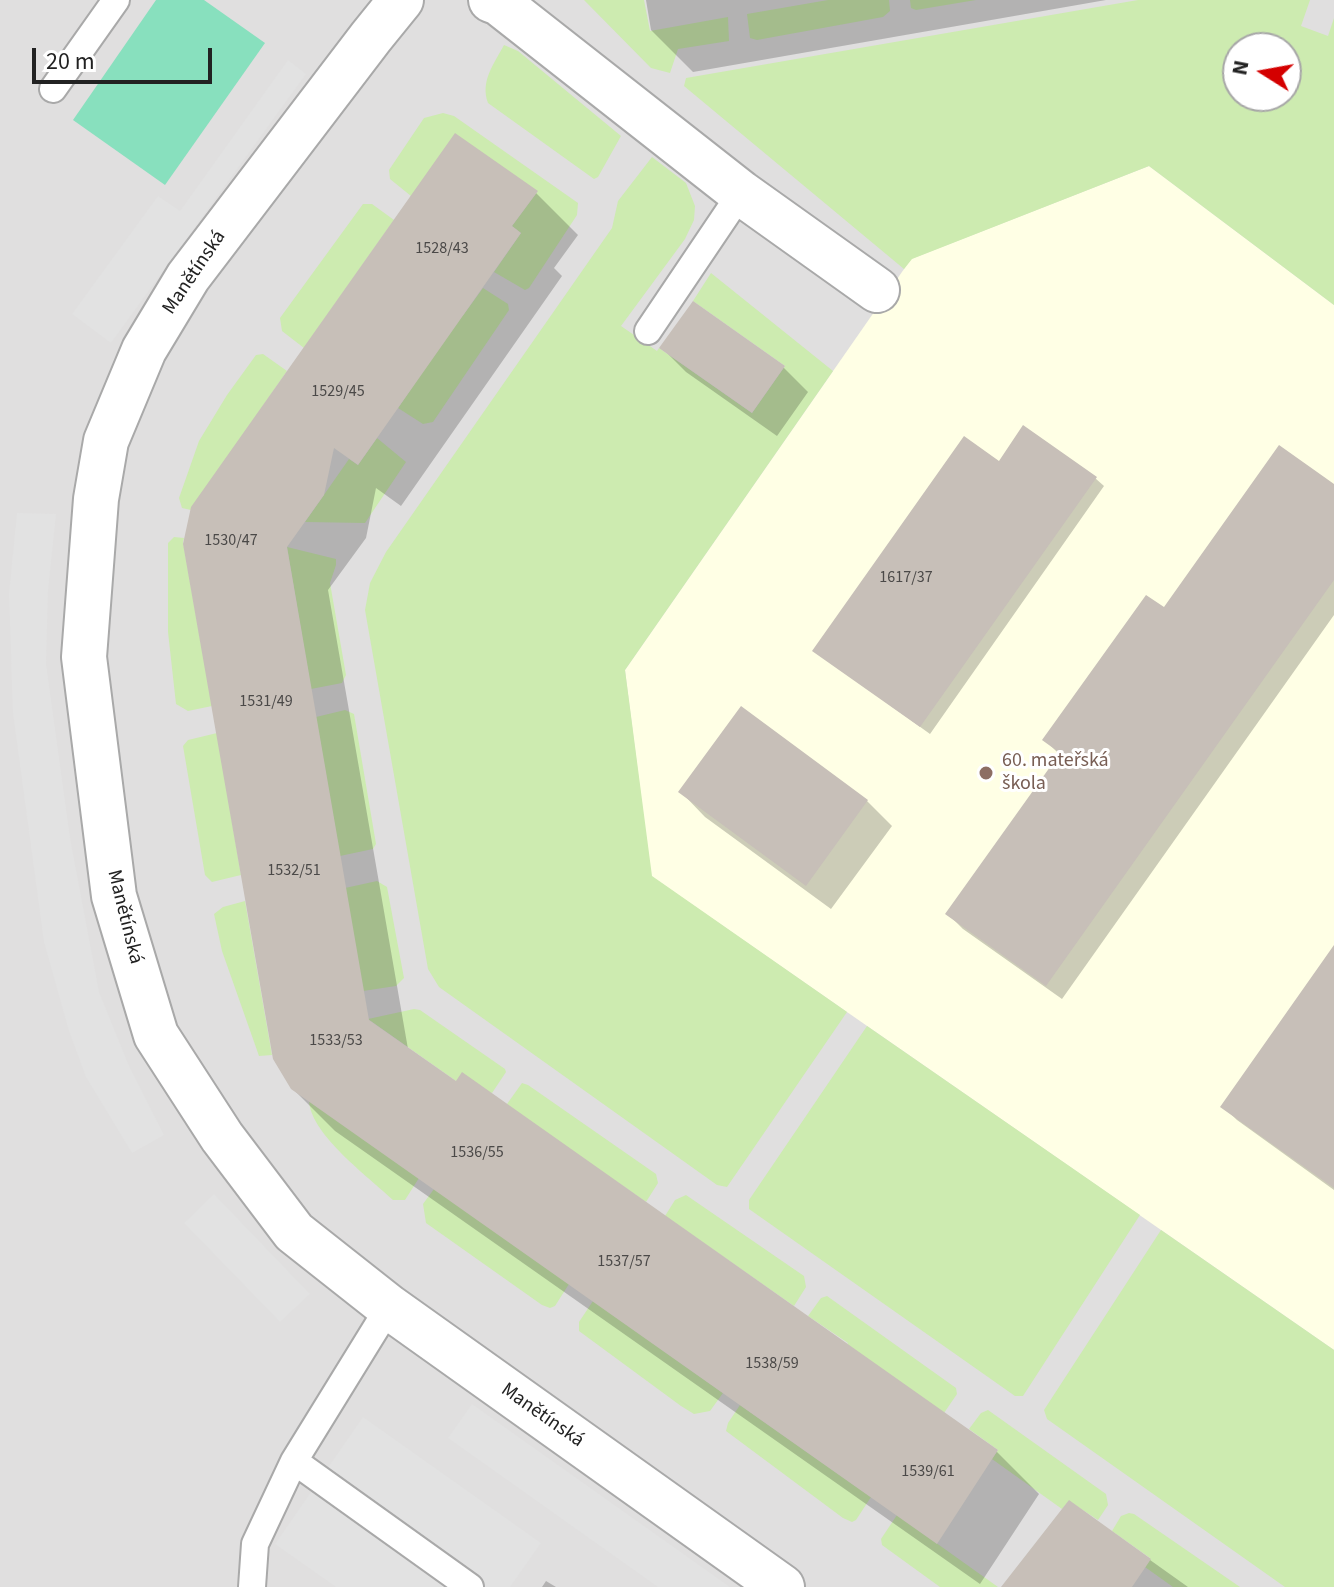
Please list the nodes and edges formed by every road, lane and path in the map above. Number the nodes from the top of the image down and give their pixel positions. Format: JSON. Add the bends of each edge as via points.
{"nodes":[{"id":1,"x":116,"y":0,"type":"edge"},
{"id":2,"x":401,"y":0,"type":"edge"},
{"id":3,"x":491,"y":0,"type":"edge"},
{"id":4,"x":53,"y":89,"type":"dead end"},
{"id":5,"x":741,"y":193,"type":"junction"},
{"id":6,"x":877,"y":290,"type":"dead end"},
{"id":7,"x":648,"y":331,"type":"dead end"},
{"id":8,"x":389,"y":1307,"type":"junction"},
{"id":9,"x":294,"y":1461,"type":"junction"},
{"id":10,"x":252,"y":1587,"type":"edge"},
{"id":11,"x":470,"y":1587,"type":"edge"},
{"id":12,"x":782,"y":1587,"type":"edge"}],
"edges":[{"from":1,"to":4,"type":"lane"},
{"from":2,"to":8,"type":"street","name":"Manětínská","via":[[188,277],[144,350],[106,441],[96,499],[84,657],[114,896],[156,1035],[222,1137],[294,1232]]},
{"from":3,"to":5,"type":"street"},
{"from":5,"to":6,"type":"street"},
{"from":5,"to":7,"type":"lane"},
{"from":8,"to":9,"type":"lane"},
{"from":8,"to":12,"type":"street","name":"Manětínská"},
{"from":9,"to":10,"type":"lane","via":[[255,1544]]},
{"from":9,"to":11,"type":"lane"}]}
